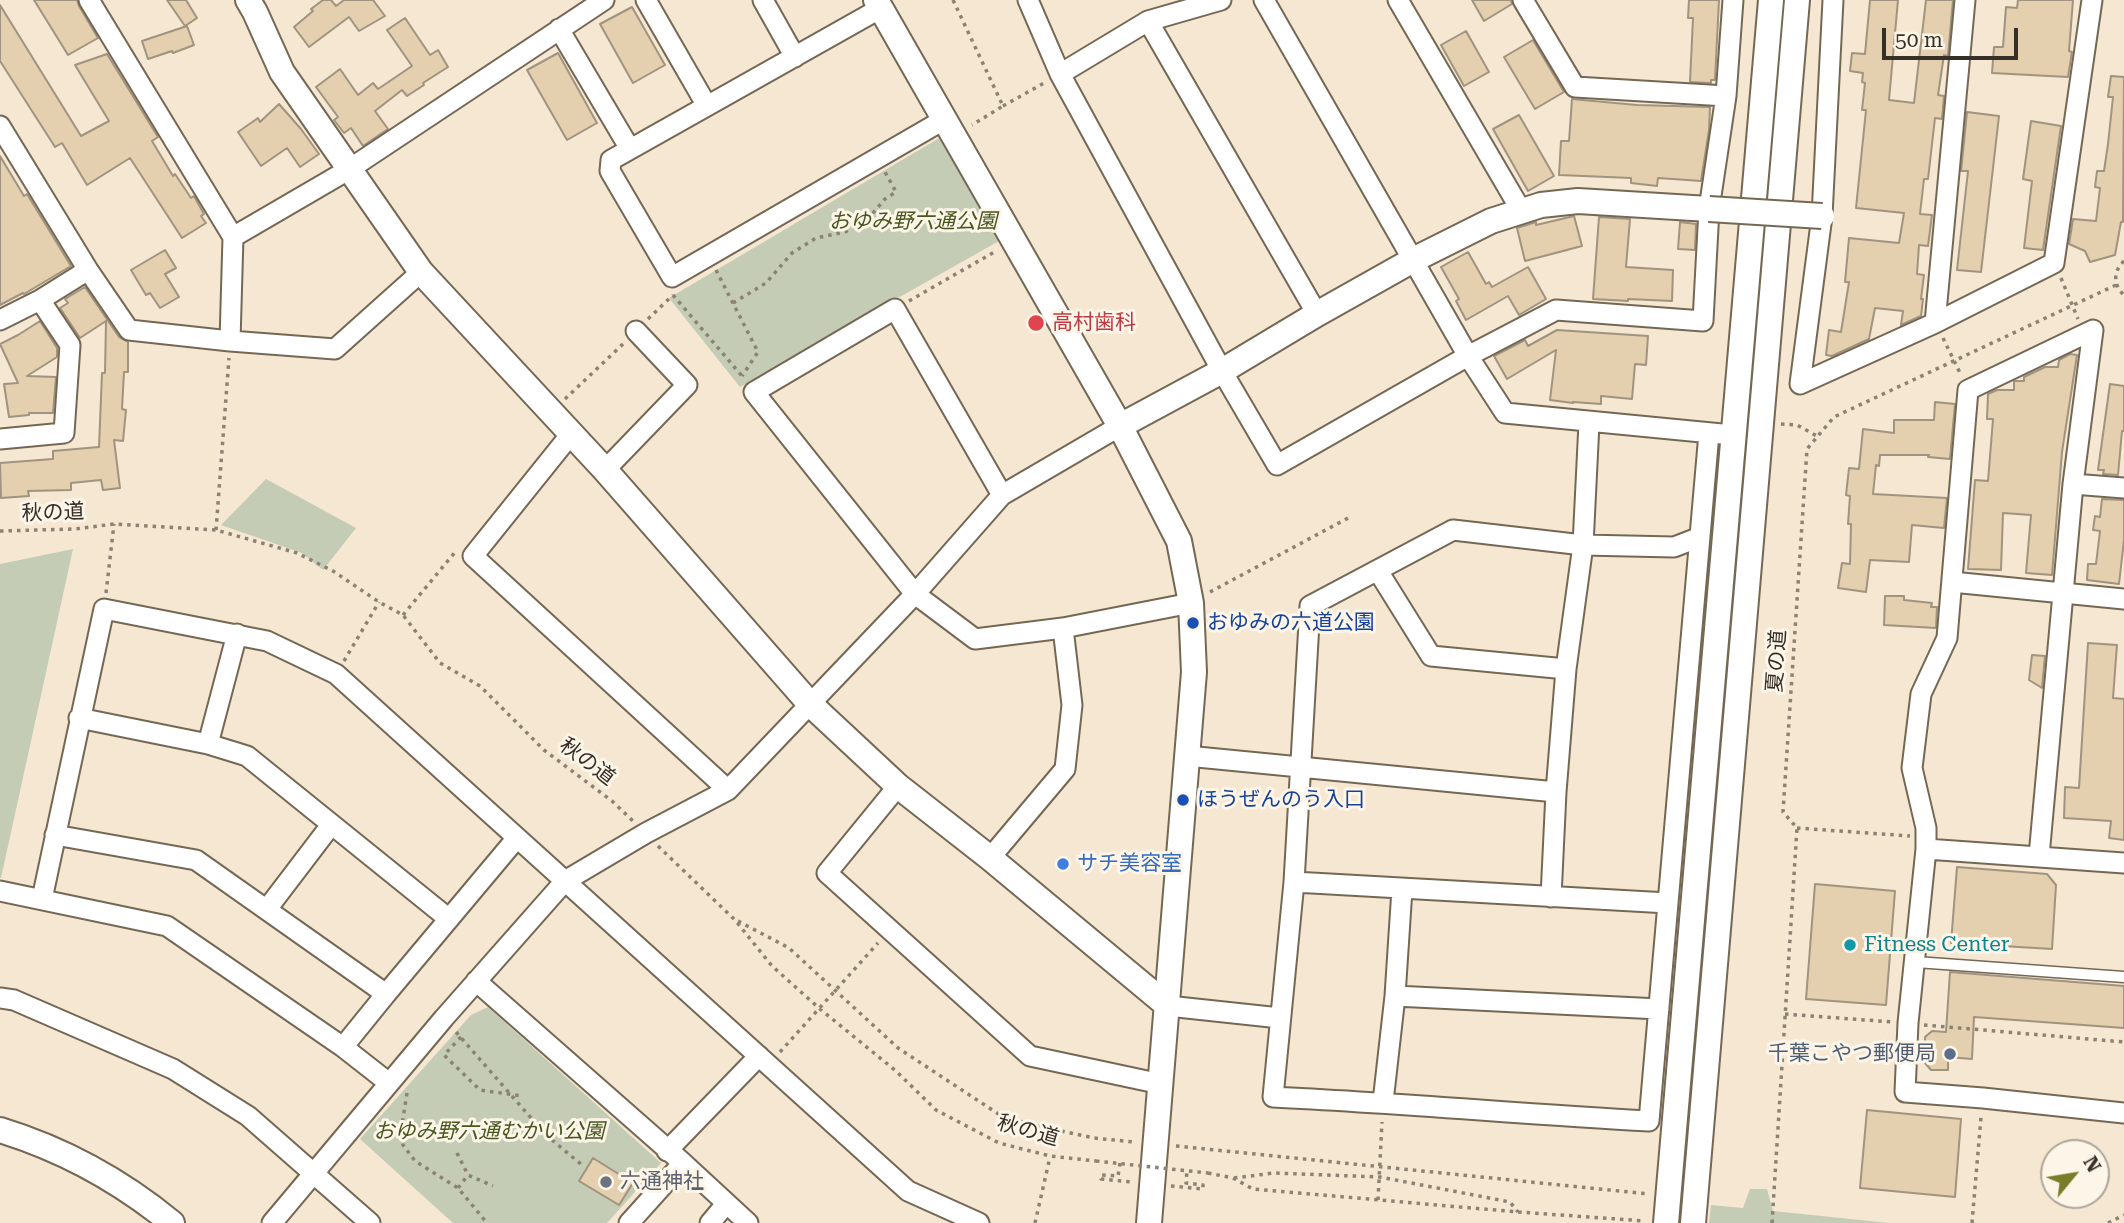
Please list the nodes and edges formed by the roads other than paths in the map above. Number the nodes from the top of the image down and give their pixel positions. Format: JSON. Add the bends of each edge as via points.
{"nodes":[{"id":1,"x":89,"y":0,"type":"edge"},
{"id":2,"x":248,"y":0,"type":"edge"},
{"id":3,"x":604,"y":0,"type":"edge"},
{"id":4,"x":646,"y":0,"type":"edge"},
{"id":5,"x":763,"y":0,"type":"edge"},
{"id":6,"x":1028,"y":0,"type":"edge"},
{"id":7,"x":1221,"y":0,"type":"edge"},
{"id":8,"x":1264,"y":0,"type":"edge"},
{"id":9,"x":1398,"y":0,"type":"edge"},
{"id":10,"x":1523,"y":0,"type":"edge"},
{"id":11,"x":1732,"y":0,"type":"edge"},
{"id":12,"x":1771,"y":0,"type":"edge"},
{"id":13,"x":1797,"y":0,"type":"edge"},
{"id":14,"x":1833,"y":0,"type":"edge"},
{"id":15,"x":1965,"y":0,"type":"edge"},
{"id":16,"x":2092,"y":0,"type":"edge"},
{"id":17,"x":879,"y":4,"type":"edge"},
{"id":18,"x":1148,"y":21,"type":"junction"},
{"id":19,"x":559,"y":29,"type":"junction"},
{"id":20,"x":795,"y":57,"type":"junction"},
{"id":21,"x":1060,"y":74,"type":"junction"},
{"id":22,"x":1726,"y":96,"type":"junction"},
{"id":23,"x":708,"y":106,"type":"junction"},
{"id":24,"x":0,"y":126,"type":"edge"},
{"id":25,"x":950,"y":127,"type":"junction"},
{"id":26,"x":630,"y":149,"type":"junction"},
{"id":27,"x":348,"y":170,"type":"junction"},
{"id":28,"x":1709,"y":209,"type":"junction"},
{"id":29,"x":1522,"y":212,"type":"junction"},
{"id":30,"x":1822,"y":216,"type":"junction"},
{"id":31,"x":233,"y":237,"type":"junction"},
{"id":32,"x":1413,"y":260,"type":"junction"},
{"id":33,"x":88,"y":270,"type":"junction"},
{"id":34,"x":421,"y":272,"type":"junction"},
{"id":35,"x":40,"y":300,"type":"junction"},
{"id":36,"x":1317,"y":314,"type":"junction"},
{"id":37,"x":0,"y":320,"type":"edge"},
{"id":38,"x":1935,"y":323,"type":"junction"},
{"id":39,"x":636,"y":331,"type":"road end"},
{"id":40,"x":230,"y":341,"type":"junction"},
{"id":41,"x":1468,"y":356,"type":"junction"},
{"id":42,"x":1222,"y":371,"type":"junction"},
{"id":43,"x":1589,"y":423,"type":"junction"},
{"id":44,"x":1119,"y":426,"type":"junction"},
{"id":45,"x":1709,"y":433,"type":"junction"},
{"id":46,"x":571,"y":434,"type":"junction"},
{"id":47,"x":1734,"y":436,"type":"junction"},
{"id":48,"x":0,"y":439,"type":"edge"},
{"id":49,"x":605,"y":470,"type":"junction"},
{"id":50,"x":2073,"y":484,"type":"junction"},
{"id":51,"x":2124,"y":488,"type":"edge"},
{"id":52,"x":1002,"y":495,"type":"junction"},
{"id":53,"x":1700,"y":537,"type":"junction"},
{"id":54,"x":1583,"y":545,"type":"junction"},
{"id":55,"x":1378,"y":571,"type":"junction"},
{"id":56,"x":1952,"y":582,"type":"junction"},
{"id":57,"x":2063,"y":592,"type":"junction"},
{"id":58,"x":915,"y":594,"type":"junction"},
{"id":59,"x":2124,"y":599,"type":"edge"},
{"id":60,"x":1191,"y":603,"type":"junction"},
{"id":61,"x":1063,"y":628,"type":"junction"},
{"id":62,"x":237,"y":634,"type":"junction"},
{"id":63,"x":1566,"y":669,"type":"junction"},
{"id":64,"x":810,"y":704,"type":"junction"},
{"id":65,"x":79,"y":718,"type":"junction"},
{"id":66,"x":208,"y":744,"type":"junction"},
{"id":67,"x":1187,"y":756,"type":"junction"},
{"id":68,"x":1300,"y":767,"type":"junction"},
{"id":69,"x":898,"y":786,"type":"junction"},
{"id":70,"x":728,"y":790,"type":"junction"},
{"id":71,"x":1556,"y":792,"type":"junction"},
{"id":72,"x":331,"y":825,"type":"junction"},
{"id":73,"x":55,"y":835,"type":"junction"},
{"id":74,"x":516,"y":839,"type":"junction"},
{"id":75,"x":1926,"y":843,"type":"junction"},
{"id":76,"x":2039,"y":856,"type":"junction"},
{"id":77,"x":990,"y":858,"type":"junction"},
{"id":78,"x":2124,"y":863,"type":"edge"},
{"id":79,"x":565,"y":881,"type":"junction"},
{"id":80,"x":1294,"y":882,"type":"junction"},
{"id":81,"x":1402,"y":889,"type":"junction"},
{"id":82,"x":0,"y":891,"type":"edge"},
{"id":83,"x":1551,"y":897,"type":"junction"},
{"id":84,"x":41,"y":899,"type":"junction"},
{"id":85,"x":1668,"y":902,"type":"junction"},
{"id":86,"x":267,"y":909,"type":"junction"},
{"id":87,"x":449,"y":919,"type":"junction"},
{"id":88,"x":1916,"y":962,"type":"junction"},
{"id":89,"x":2124,"y":977,"type":"edge"},
{"id":90,"x":476,"y":981,"type":"junction"},
{"id":91,"x":386,"y":994,"type":"junction"},
{"id":92,"x":1395,"y":996,"type":"junction"},
{"id":93,"x":0,"y":998,"type":"edge"},
{"id":94,"x":1168,"y":1006,"type":"junction"},
{"id":95,"x":1659,"y":1009,"type":"junction"},
{"id":96,"x":1280,"y":1018,"type":"junction"},
{"id":97,"x":343,"y":1047,"type":"junction"},
{"id":98,"x":764,"y":1060,"type":"junction"},
{"id":99,"x":392,"y":1079,"type":"junction"},
{"id":100,"x":1161,"y":1084,"type":"junction"},
{"id":101,"x":1383,"y":1102,"type":"junction"},
{"id":102,"x":2124,"y":1113,"type":"edge"},
{"id":103,"x":0,"y":1130,"type":"edge"},
{"id":104,"x":675,"y":1157,"type":"junction"},
{"id":105,"x":312,"y":1174,"type":"junction"},
{"id":106,"x":726,"y":1204,"type":"junction"},
{"id":107,"x":172,"y":1223,"type":"edge"},
{"id":108,"x":272,"y":1223,"type":"edge"},
{"id":109,"x":370,"y":1223,"type":"edge"},
{"id":110,"x":629,"y":1223,"type":"edge"},
{"id":111,"x":710,"y":1223,"type":"edge"},
{"id":112,"x":748,"y":1223,"type":"edge"},
{"id":113,"x":979,"y":1223,"type":"edge"},
{"id":114,"x":1149,"y":1223,"type":"edge"},
{"id":115,"x":1660,"y":1223,"type":"edge"},
{"id":116,"x":1693,"y":1223,"type":"edge"}],
"edges":[{"from":1,"to":31,"type":"street"},
{"from":2,"to":27,"type":"street","via":[[282,72]]},
{"from":3,"to":19,"type":"street"},
{"from":4,"to":23,"type":"street"},
{"from":5,"to":20,"type":"street"},
{"from":6,"to":21,"type":"street"},
{"from":7,"to":18,"type":"street"},
{"from":8,"to":32,"type":"street"},
{"from":9,"to":29,"type":"street"},
{"from":10,"to":22,"type":"street","via":[[1575,87]]},
{"from":11,"to":22,"type":"street"},
{"from":12,"to":47,"type":"street"},
{"from":13,"to":116,"type":"street"},
{"from":14,"to":30,"type":"street"},
{"from":15,"to":38,"type":"street"},
{"from":16,"to":38,"type":"street","via":[[2054,263]]},
{"from":17,"to":20,"type":"street"},
{"from":17,"to":25,"type":"street"},
{"from":18,"to":21,"type":"street"},
{"from":18,"to":36,"type":"street"},
{"from":19,"to":26,"type":"street"},
{"from":19,"to":27,"type":"street"},
{"from":20,"to":23,"type":"street"},
{"from":21,"to":42,"type":"street"},
{"from":22,"to":28,"type":"street"},
{"from":23,"to":26,"type":"street"},
{"from":24,"to":33,"type":"street"},
{"from":25,"to":26,"type":"street","via":[[878,158],[709,256],[673,286],[610,171],[611,160]]},
{"from":25,"to":44,"type":"street"},
{"from":27,"to":31,"type":"street"},
{"from":27,"to":34,"type":"street"},
{"from":28,"to":29,"type":"street","via":[[1578,201]]},
{"from":28,"to":30,"type":"street","bridge":true},
{"from":28,"to":41,"type":"street","via":[[1703,321],[1556,310]]},
{"from":29,"to":32,"type":"street","via":[[1491,221]]},
{"from":30,"to":38,"type":"street","via":[[1801,384]]},
{"from":31,"to":40,"type":"street"},
{"from":32,"to":36,"type":"street"},
{"from":32,"to":41,"type":"street"},
{"from":33,"to":35,"type":"street"},
{"from":33,"to":40,"type":"street","via":[[129,330]]},
{"from":34,"to":40,"type":"street","via":[[335,349]]},
{"from":34,"to":46,"type":"street"},
{"from":35,"to":37,"type":"street"},
{"from":35,"to":48,"type":"street","via":[[70,345],[64,433]]},
{"from":36,"to":42,"type":"street"},
{"from":39,"to":49,"type":"street","via":[[687,385]]},
{"from":41,"to":42,"type":"street","via":[[1278,465]]},
{"from":41,"to":43,"type":"street","via":[[1505,413]]},
{"from":42,"to":44,"type":"street"},
{"from":43,"to":45,"type":"street"},
{"from":43,"to":54,"type":"street"},
{"from":44,"to":52,"type":"street"},
{"from":44,"to":60,"type":"street","via":[[1179,541]]},
{"from":45,"to":47,"type":"street"},
{"from":45,"to":53,"type":"street"},
{"from":46,"to":49,"type":"street"},
{"from":46,"to":70,"type":"street","via":[[473,556]]},
{"from":47,"to":115,"type":"street"},
{"from":49,"to":64,"type":"street"},
{"from":50,"to":51,"type":"street"},
{"from":50,"to":56,"type":"street","via":[[2093,330],[1968,390]]},
{"from":50,"to":57,"type":"street"},
{"from":52,"to":58,"type":"street"},
{"from":52,"to":58,"type":"street","via":[[895,309],[748,384]]},
{"from":53,"to":54,"type":"street","via":[[1674,547]]},
{"from":53,"to":85,"type":"street"},
{"from":54,"to":55,"type":"street","via":[[1453,530]]},
{"from":54,"to":63,"type":"street"},
{"from":55,"to":63,"type":"street","via":[[1431,656]]},
{"from":55,"to":68,"type":"street","via":[[1310,606]]},
{"from":56,"to":57,"type":"street"},
{"from":56,"to":75,"type":"street","via":[[1947,638],[1921,694],[1912,768]]},
{"from":57,"to":59,"type":"street"},
{"from":57,"to":76,"type":"street"},
{"from":58,"to":61,"type":"street","via":[[975,639]]},
{"from":58,"to":64,"type":"street"},
{"from":60,"to":61,"type":"street"},
{"from":60,"to":67,"type":"street","via":[[1194,672]]},
{"from":61,"to":77,"type":"street","via":[[1072,705],[1065,769]]},
{"from":62,"to":65,"type":"street","via":[[104,608]]},
{"from":62,"to":66,"type":"street"},
{"from":62,"to":74,"type":"street","via":[[267,641],[335,674]]},
{"from":63,"to":71,"type":"street"},
{"from":64,"to":69,"type":"street"},
{"from":64,"to":70,"type":"street"},
{"from":65,"to":66,"type":"street"},
{"from":65,"to":73,"type":"street"},
{"from":66,"to":72,"type":"street","via":[[247,756]]},
{"from":67,"to":68,"type":"street"},
{"from":67,"to":94,"type":"street"},
{"from":68,"to":71,"type":"street"},
{"from":68,"to":80,"type":"street"},
{"from":69,"to":77,"type":"street"},
{"from":69,"to":100,"type":"street","via":[[827,873],[1030,1056]]},
{"from":70,"to":79,"type":"street"},
{"from":71,"to":83,"type":"street"},
{"from":72,"to":86,"type":"street"},
{"from":72,"to":87,"type":"street"},
{"from":73,"to":84,"type":"street"},
{"from":73,"to":86,"type":"street","via":[[196,860]]},
{"from":74,"to":79,"type":"street"},
{"from":74,"to":87,"type":"street"},
{"from":75,"to":76,"type":"street"},
{"from":75,"to":88,"type":"street"},
{"from":76,"to":78,"type":"street"},
{"from":77,"to":94,"type":"street"},
{"from":79,"to":90,"type":"street"},
{"from":79,"to":98,"type":"street"},
{"from":80,"to":81,"type":"street"},
{"from":80,"to":96,"type":"street"},
{"from":81,"to":83,"type":"street"},
{"from":81,"to":92,"type":"street"},
{"from":82,"to":84,"type":"street"},
{"from":83,"to":85,"type":"street"},
{"from":84,"to":97,"type":"street","via":[[167,926]]},
{"from":85,"to":95,"type":"street"},
{"from":86,"to":91,"type":"street"},
{"from":87,"to":91,"type":"street"},
{"from":88,"to":89,"type":"lane"},
{"from":88,"to":102,"type":"street","via":[[1905,1092]]},
{"from":90,"to":99,"type":"street"},
{"from":90,"to":104,"type":"street"},
{"from":91,"to":97,"type":"street"},
{"from":92,"to":95,"type":"street"},
{"from":92,"to":101,"type":"street"},
{"from":93,"to":105,"type":"street","via":[[173,1069],[248,1116]]},
{"from":94,"to":96,"type":"street"},
{"from":94,"to":100,"type":"street"},
{"from":95,"to":101,"type":"street","via":[[1649,1121]]},
{"from":96,"to":101,"type":"street","via":[[1273,1097]]},
{"from":97,"to":99,"type":"street"},
{"from":98,"to":104,"type":"street"},
{"from":98,"to":113,"type":"street","via":[[908,1191]]},
{"from":99,"to":105,"type":"street"},
{"from":100,"to":114,"type":"street"},
{"from":103,"to":107,"type":"street","via":[[63,1154]]},
{"from":104,"to":106,"type":"street"},
{"from":104,"to":110,"type":"street"},
{"from":105,"to":108,"type":"street"},
{"from":105,"to":109,"type":"street"},
{"from":106,"to":111,"type":"street"},
{"from":106,"to":112,"type":"street"}]}
